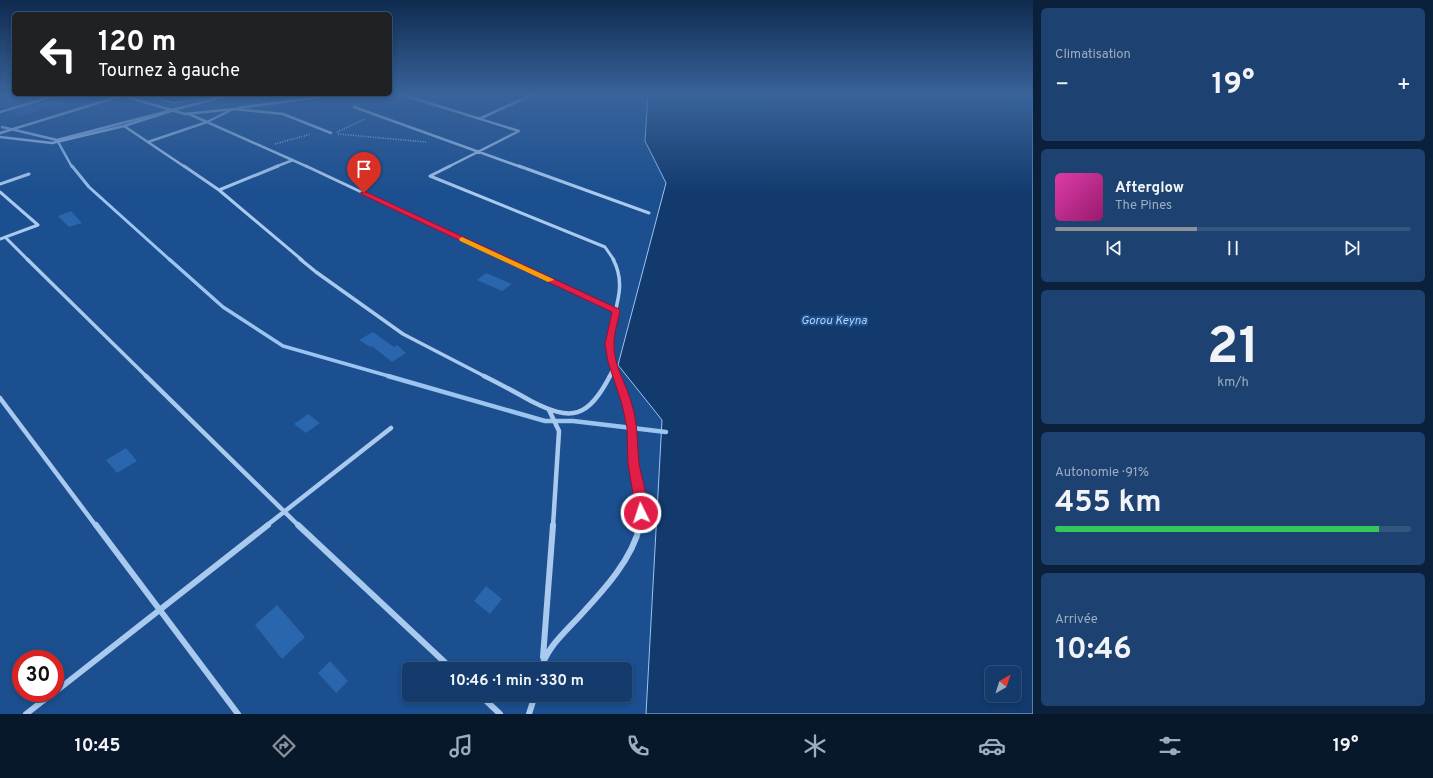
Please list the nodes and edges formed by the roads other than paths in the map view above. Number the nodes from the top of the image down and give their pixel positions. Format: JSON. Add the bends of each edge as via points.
{"nodes":[{"id":1,"x":19,"y":127,"type":"edge"},
{"id":2,"x":118,"y":127,"type":"edge"},
{"id":3,"x":126,"y":127,"type":"edge"},
{"id":4,"x":191,"y":127,"type":"edge"},
{"id":5,"x":219,"y":127,"type":"edge"},
{"id":6,"x":317,"y":127,"type":"edge"},
{"id":7,"x":410,"y":127,"type":"edge"},
{"id":8,"x":505,"y":127,"type":"edge"},
{"id":9,"x":0,"y":133,"type":"edge"},
{"id":10,"x":331,"y":133,"type":"road end"},
{"id":11,"x":0,"y":137,"type":"edge"},
{"id":12,"x":148,"y":142,"type":"junction"},
{"id":13,"x":478,"y":152,"type":"junction"},
{"id":14,"x":293,"y":160,"type":"junction"},
{"id":15,"x":29,"y":174,"type":"dead end"},
{"id":16,"x":0,"y":184,"type":"edge"},
{"id":17,"x":219,"y":190,"type":"junction"},
{"id":18,"x":0,"y":192,"type":"edge"},
{"id":19,"x":649,"y":213,"type":"dead end"},
{"id":20,"x":2,"y":238,"type":"edge"},
{"id":21,"x":616,"y":311,"type":"junction"},
{"id":22,"x":614,"y":367,"type":"junction"},
{"id":23,"x":0,"y":398,"type":"edge"},
{"id":24,"x":549,"y":410,"type":"junction"},
{"id":25,"x":391,"y":428,"type":"dead end"},
{"id":26,"x":284,"y":512,"type":"junction"},
{"id":27,"x":160,"y":610,"type":"junction"},
{"id":28,"x":543,"y":660,"type":"joint"},
{"id":29,"x":445,"y":662,"type":"edge"},
{"id":30,"x":64,"y":684,"type":"edge"},
{"id":31,"x":41,"y":702,"type":"edge"},
{"id":32,"x":487,"y":702,"type":"edge"},
{"id":33,"x":533,"y":702,"type":"edge"},
{"id":34,"x":26,"y":714,"type":"edge"},
{"id":35,"x":238,"y":714,"type":"edge"},
{"id":36,"x":500,"y":714,"type":"edge"},
{"id":37,"x":529,"y":714,"type":"edge"}],
"edges":[{"from":1,"to":9,"type":"street"},
{"from":2,"to":11,"type":"street","via":[[52,143]]},
{"from":3,"to":12,"type":"street"},
{"from":4,"to":12,"type":"street"},
{"from":5,"to":14,"type":"street"},
{"from":6,"to":10,"type":"street"},
{"from":7,"to":13,"type":"street"},
{"from":8,"to":13,"type":"street","via":[[519,132]]},
{"from":12,"to":17,"type":"street"},
{"from":13,"to":19,"type":"street"},
{"from":13,"to":21,"type":"street","via":[[430,176],[605,247],[617,264],[620,276]]},
{"from":14,"to":17,"type":"street"},
{"from":14,"to":21,"type":"street"},
{"from":15,"to":16,"type":"street"},
{"from":17,"to":24,"type":"street","via":[[316,272],[403,334]]},
{"from":18,"to":20,"type":"street","via":[[38,225]]},
{"from":20,"to":26,"type":"street"},
{"from":21,"to":22,"type":"street","via":[[610,344]]},
{"from":22,"to":24,"type":"street","via":[[604,387],[589,405],[569,415]]},
{"from":22,"to":28,"type":"street","via":[[632,428],[640,507],[638,531],[630,552],[578,618],[549,648]]},
{"from":23,"to":27,"type":"street"},
{"from":24,"to":28,"type":"street","via":[[559,431],[559,439]]},
{"from":25,"to":26,"type":"street"},
{"from":26,"to":27,"type":"street"},
{"from":26,"to":29,"type":"street"},
{"from":27,"to":30,"type":"street"},
{"from":27,"to":35,"type":"street"},
{"from":31,"to":34,"type":"street"},
{"from":32,"to":36,"type":"street"},
{"from":33,"to":37,"type":"street"}]}
